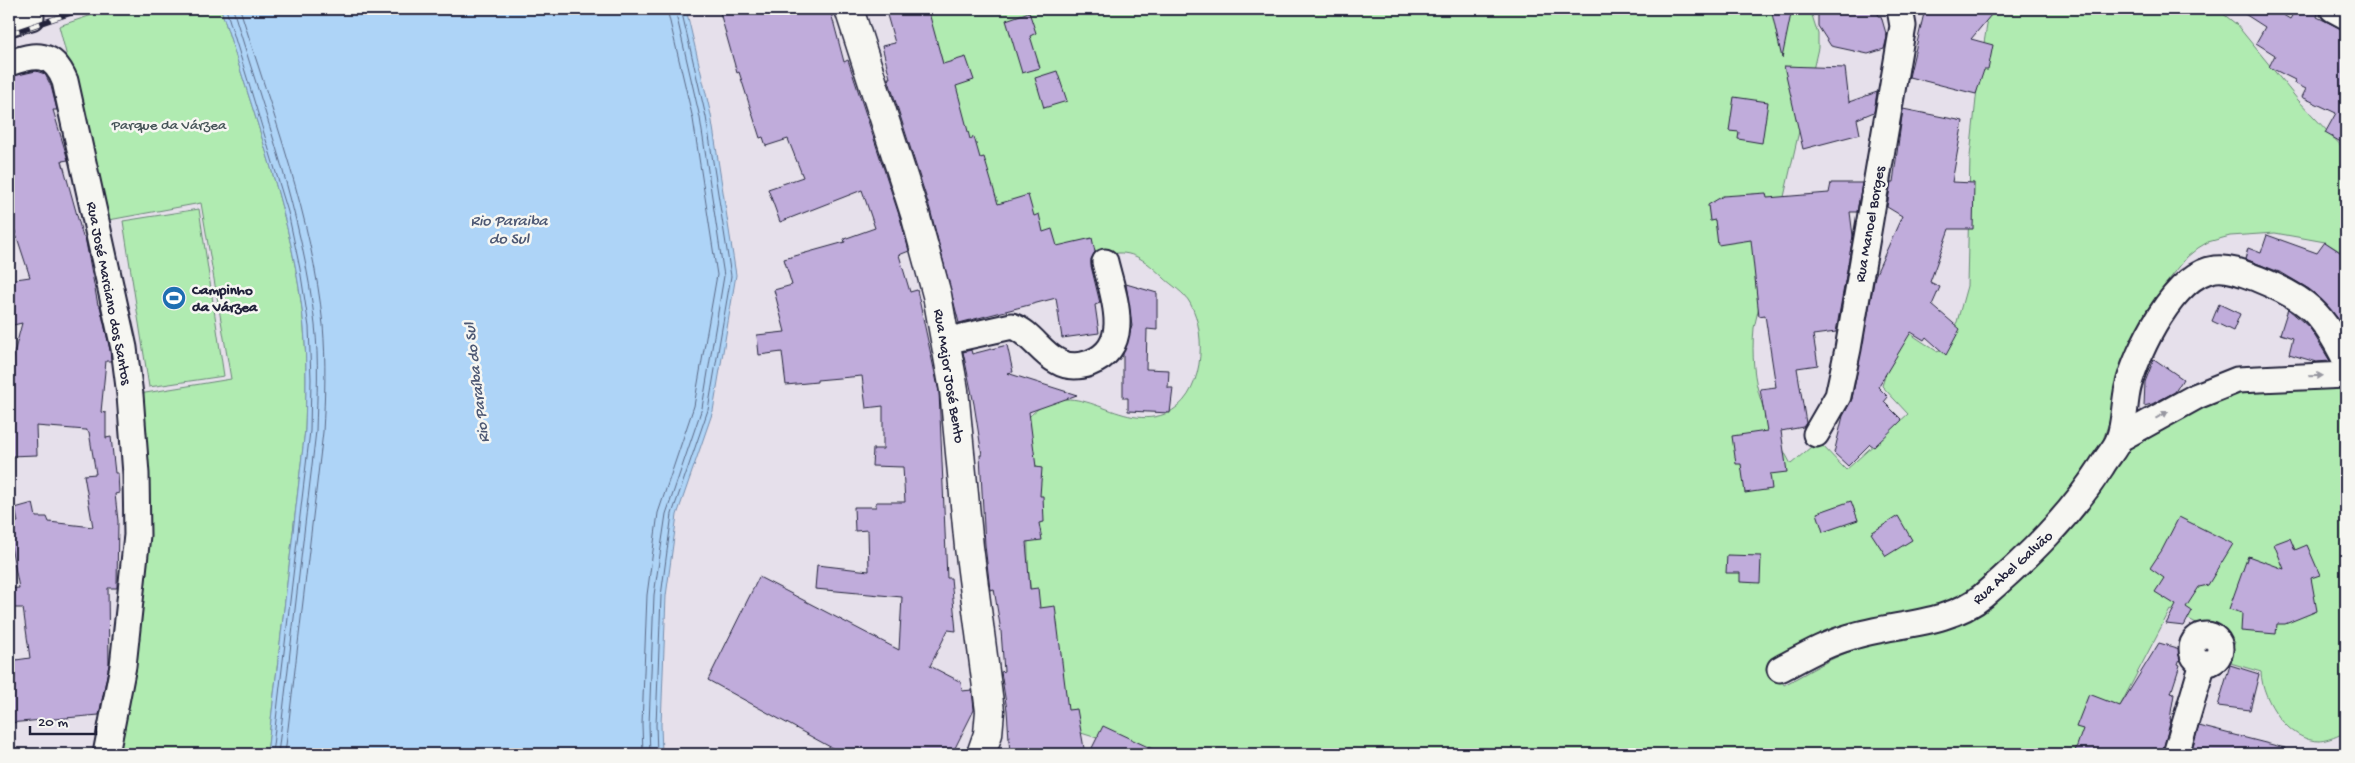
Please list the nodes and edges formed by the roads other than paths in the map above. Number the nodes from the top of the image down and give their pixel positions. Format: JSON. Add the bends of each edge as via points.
{"nodes":[{"id":1,"x":849,"y":9,"type":"edge"},
{"id":2,"x":1900,"y":9,"type":"edge"},
{"id":3,"x":2333,"y":9,"type":"edge"},
{"id":4,"x":2346,"y":16,"type":"edge"},
{"id":5,"x":9,"y":63,"type":"edge"},
{"id":6,"x":1105,"y":262,"type":"dead end"},
{"id":7,"x":945,"y":341,"type":"junction"},
{"id":8,"x":2346,"y":361,"type":"edge"},
{"id":9,"x":2346,"y":375,"type":"edge"},
{"id":10,"x":1816,"y":434,"type":"dead end"},
{"id":11,"x":2119,"y":439,"type":"junction"},
{"id":12,"x":2203,"y":663,"type":"dead end"},
{"id":13,"x":1780,"y":669,"type":"dead end"},
{"id":14,"x":106,"y":754,"type":"edge"},
{"id":15,"x":981,"y":754,"type":"edge"},
{"id":16,"x":2176,"y":754,"type":"edge"}],
"edges":[{"from":1,"to":7,"type":"street","name":"Rua Major José Bento","via":[[914,214],[937,295]]},
{"from":2,"to":10,"type":"street","name":"Rua Manoel Borges","via":[[1903,26],[1848,348],[1838,396]]},
{"from":3,"to":4,"type":"street"},
{"from":5,"to":14,"type":"street","name":"Rua José Marciano dos Santos","via":[[47,58],[55,62],[65,81],[124,348],[136,474],[137,535],[123,666]]},
{"from":6,"to":7,"type":"street","via":[[1118,317],[1118,331],[1109,349],[1093,362],[1080,366],[1063,364],[1012,326]]},
{"from":7,"to":15,"type":"street","name":"Rua Major José Bento","via":[[954,390],[969,547],[990,711],[988,734]]},
{"from":8,"to":11,"type":"street","name":"Rua Abel Galvão","via":[[2327,325],[2297,297],[2230,270],[2207,271],[2182,288],[2148,337],[2130,379]]},
{"from":11,"to":9,"type":"street","name":"Rua Abel Galvão","one_way":true,"via":[[2196,396],[2236,380]]},
{"from":11,"to":13,"type":"street","name":"Rua Abel Galvão","via":[[2057,526],[1981,598],[1956,612],[1933,619],[1850,636]]},
{"from":12,"to":16,"type":"street"}]}
